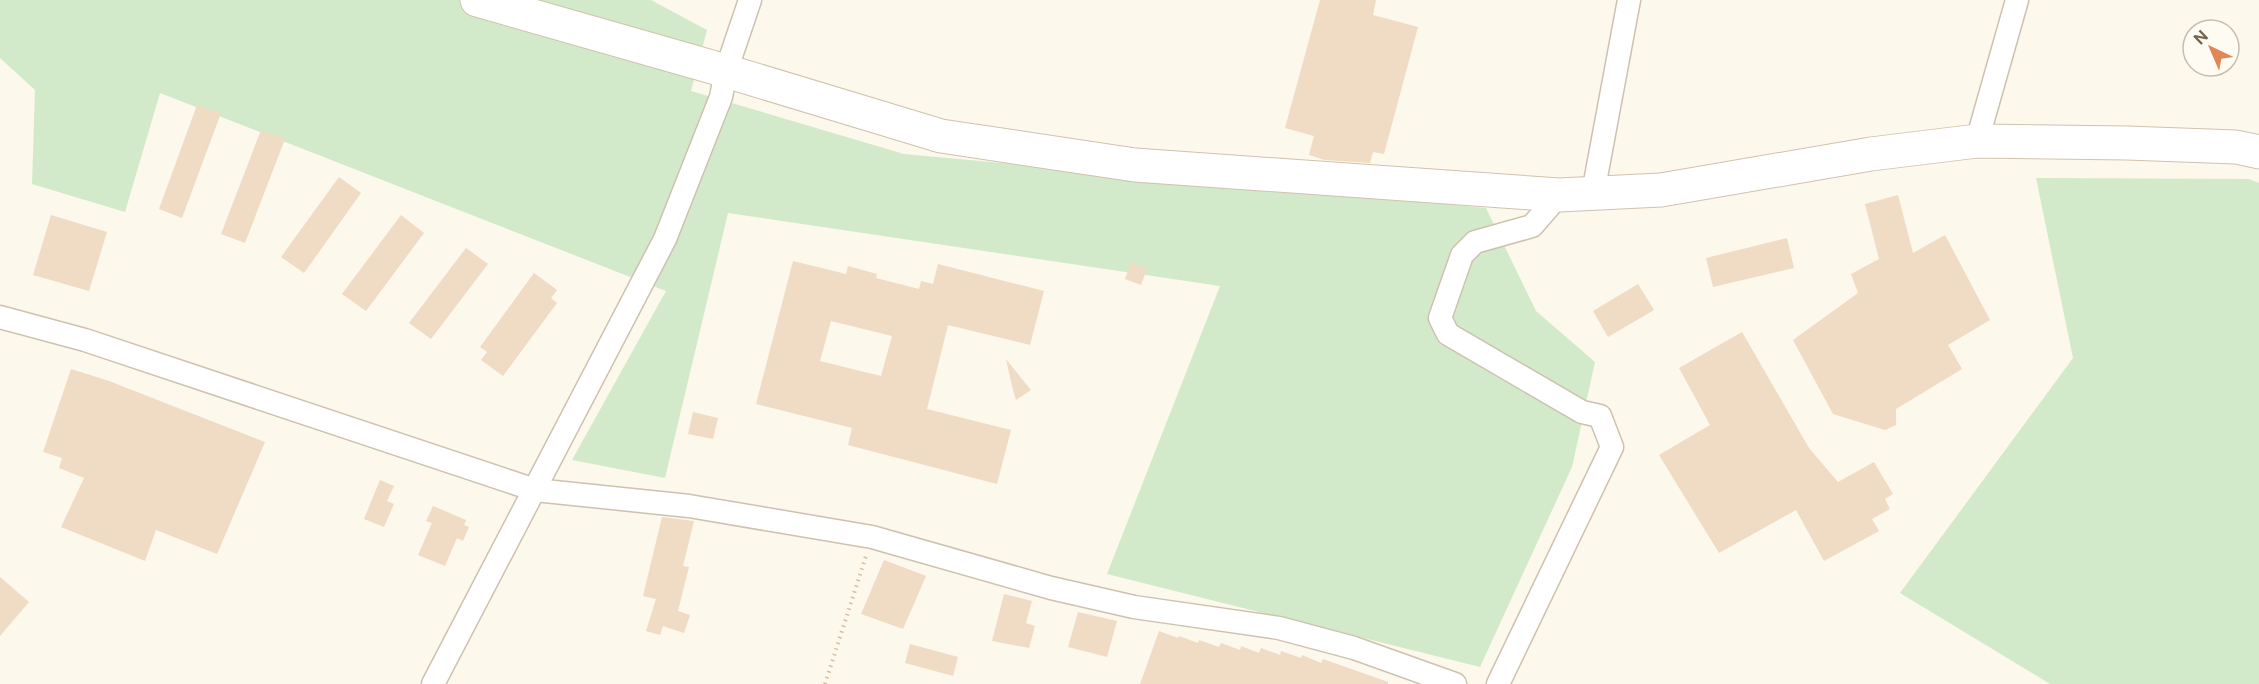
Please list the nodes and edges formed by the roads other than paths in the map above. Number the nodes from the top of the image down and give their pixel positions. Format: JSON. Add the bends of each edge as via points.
{"nodes":[{"id":1,"x":477,"y":0,"type":"edge"},
{"id":2,"x":750,"y":0,"type":"edge"},
{"id":3,"x":1629,"y":0,"type":"edge"},
{"id":4,"x":2017,"y":0,"type":"edge"},
{"id":5,"x":726,"y":71,"type":"junction"},
{"id":6,"x":1977,"y":141,"type":"junction"},
{"id":7,"x":2259,"y":152,"type":"edge"},
{"id":8,"x":1593,"y":193,"type":"junction"},
{"id":9,"x":1559,"y":195,"type":"junction"},
{"id":10,"x":0,"y":317,"type":"edge"},
{"id":11,"x":535,"y":490,"type":"junction"},
{"id":12,"x":433,"y":684,"type":"edge"},
{"id":13,"x":1455,"y":684,"type":"edge"},
{"id":14,"x":1498,"y":684,"type":"edge"}],
"edges":[{"from":1,"to":5,"type":"street"},
{"from":2,"to":5,"type":"street"},
{"from":3,"to":8,"type":"street"},
{"from":4,"to":6,"type":"street"},
{"from":5,"to":9,"type":"street","via":[[941,136],[1135,165]]},
{"from":5,"to":11,"type":"street","via":[[721,97],[665,239]]},
{"from":6,"to":7,"type":"street","via":[[2236,147]]},
{"from":6,"to":8,"type":"street","via":[[1871,154],[1661,190]]},
{"from":8,"to":9,"type":"street"},
{"from":9,"to":14,"type":"street","via":[[1533,226],[1474,242],[1462,255],[1440,318],[1448,334],[1582,412],[1600,416],[1612,447]]},
{"from":10,"to":11,"type":"street","via":[[85,340]]},
{"from":11,"to":12,"type":"street"},
{"from":11,"to":13,"type":"street","via":[[689,506],[872,537],[1072,593],[1279,628],[1354,648]]}]}
